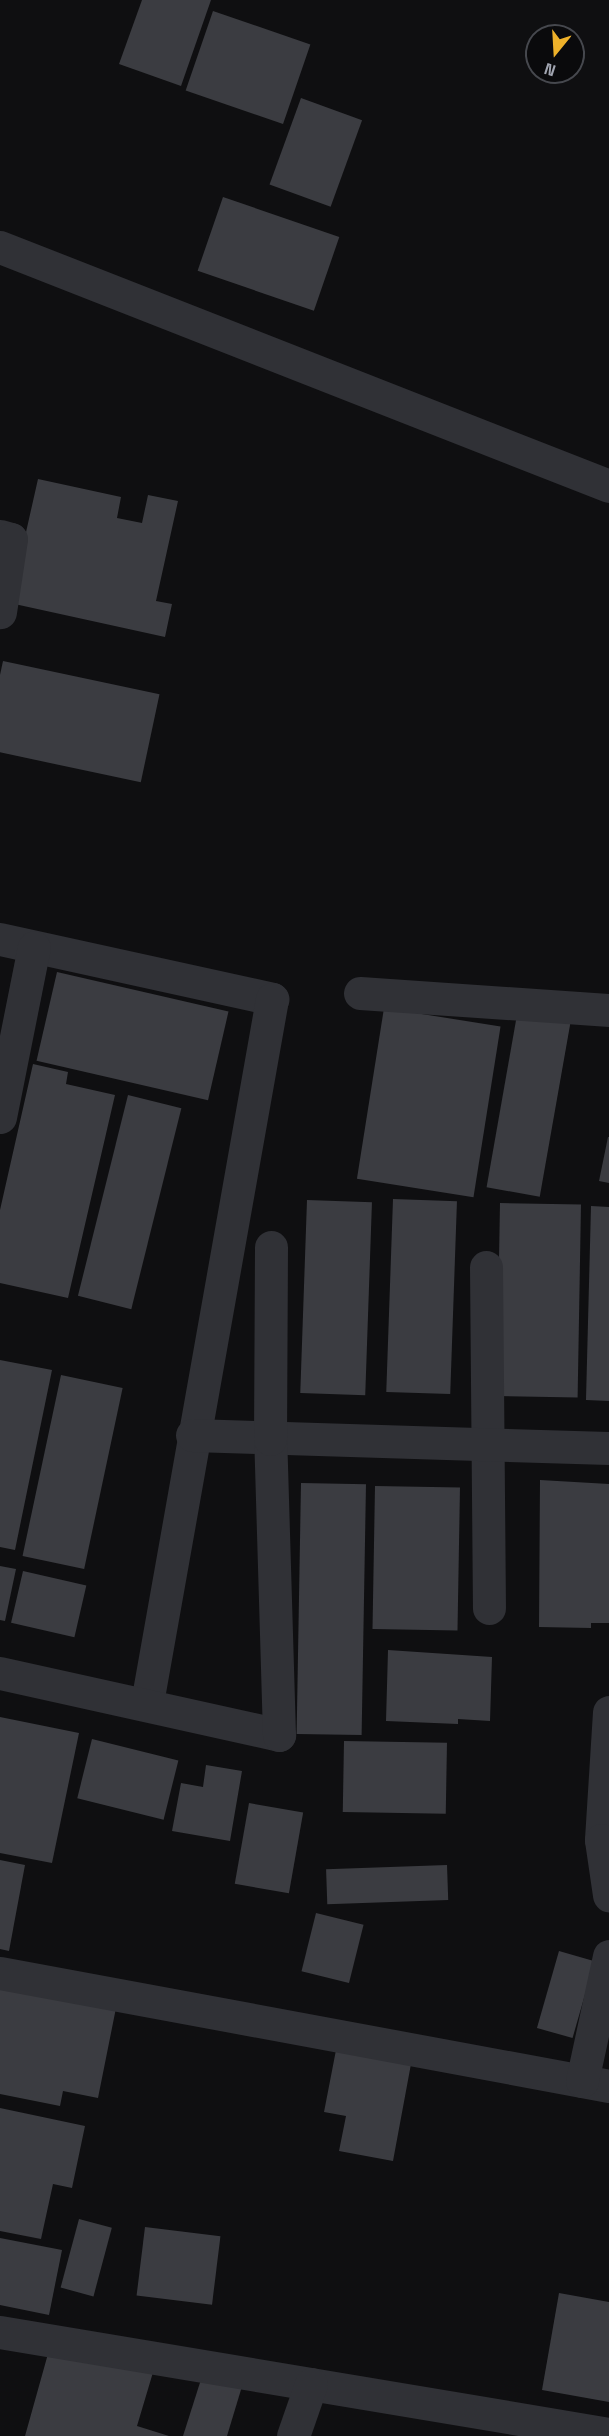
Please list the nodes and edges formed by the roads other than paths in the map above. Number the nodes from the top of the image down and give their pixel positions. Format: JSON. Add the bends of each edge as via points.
{"nodes":[{"id":1,"x":0,"y":247,"type":"edge"},
{"id":2,"x":609,"y":486,"type":"edge"},
{"id":3,"x":0,"y":536,"type":"edge"},
{"id":4,"x":0,"y":612,"type":"edge"},
{"id":5,"x":0,"y":939,"type":"edge"},
{"id":6,"x":33,"y":947,"type":"junction"},
{"id":7,"x":360,"y":993,"type":"dead end"},
{"id":8,"x":609,"y":1010,"type":"edge"},
{"id":9,"x":0,"y":1117,"type":"edge"},
{"id":10,"x":271,"y":1247,"type":"dead end"},
{"id":11,"x":486,"y":1267,"type":"dead end"},
{"id":12,"x":192,"y":1435,"type":"junction"},
{"id":13,"x":270,"y":1439,"type":"junction"},
{"id":14,"x":490,"y":1447,"type":"junction"},
{"id":15,"x":609,"y":1448,"type":"edge"},
{"id":16,"x":489,"y":1608,"type":"dead end"},
{"id":17,"x":0,"y":1673,"type":"edge"},
{"id":18,"x":147,"y":1703,"type":"junction"},
{"id":19,"x":609,"y":1712,"type":"edge"},
{"id":20,"x":609,"y":1895,"type":"edge"},
{"id":21,"x":609,"y":1956,"type":"edge"},
{"id":22,"x":0,"y":1973,"type":"edge"},
{"id":23,"x":595,"y":2083,"type":"edge"},
{"id":24,"x":0,"y":2332,"type":"edge"},
{"id":25,"x":311,"y":2384,"type":"junction"},
{"id":26,"x":609,"y":2434,"type":"edge"},
{"id":27,"x":293,"y":2436,"type":"edge"}],
"edges":[{"from":1,"to":2,"type":"street"},
{"from":3,"to":4,"type":"street","via":[[12,539]]},
{"from":5,"to":6,"type":"street"},
{"from":6,"to":9,"type":"street"},
{"from":6,"to":12,"type":"street","via":[[272,999]]},
{"from":7,"to":8,"type":"street"},
{"from":10,"to":13,"type":"street"},
{"from":11,"to":14,"type":"street"},
{"from":12,"to":13,"type":"street"},
{"from":12,"to":18,"type":"street"},
{"from":13,"to":14,"type":"street"},
{"from":13,"to":18,"type":"street","via":[[279,1735]]},
{"from":14,"to":15,"type":"street"},
{"from":14,"to":16,"type":"street"},
{"from":17,"to":18,"type":"street"},
{"from":19,"to":20,"type":"street","via":[[601,1840]]},
{"from":21,"to":23,"type":"street"},
{"from":22,"to":23,"type":"street"},
{"from":24,"to":25,"type":"street"},
{"from":25,"to":26,"type":"street"},
{"from":25,"to":27,"type":"street"}]}
